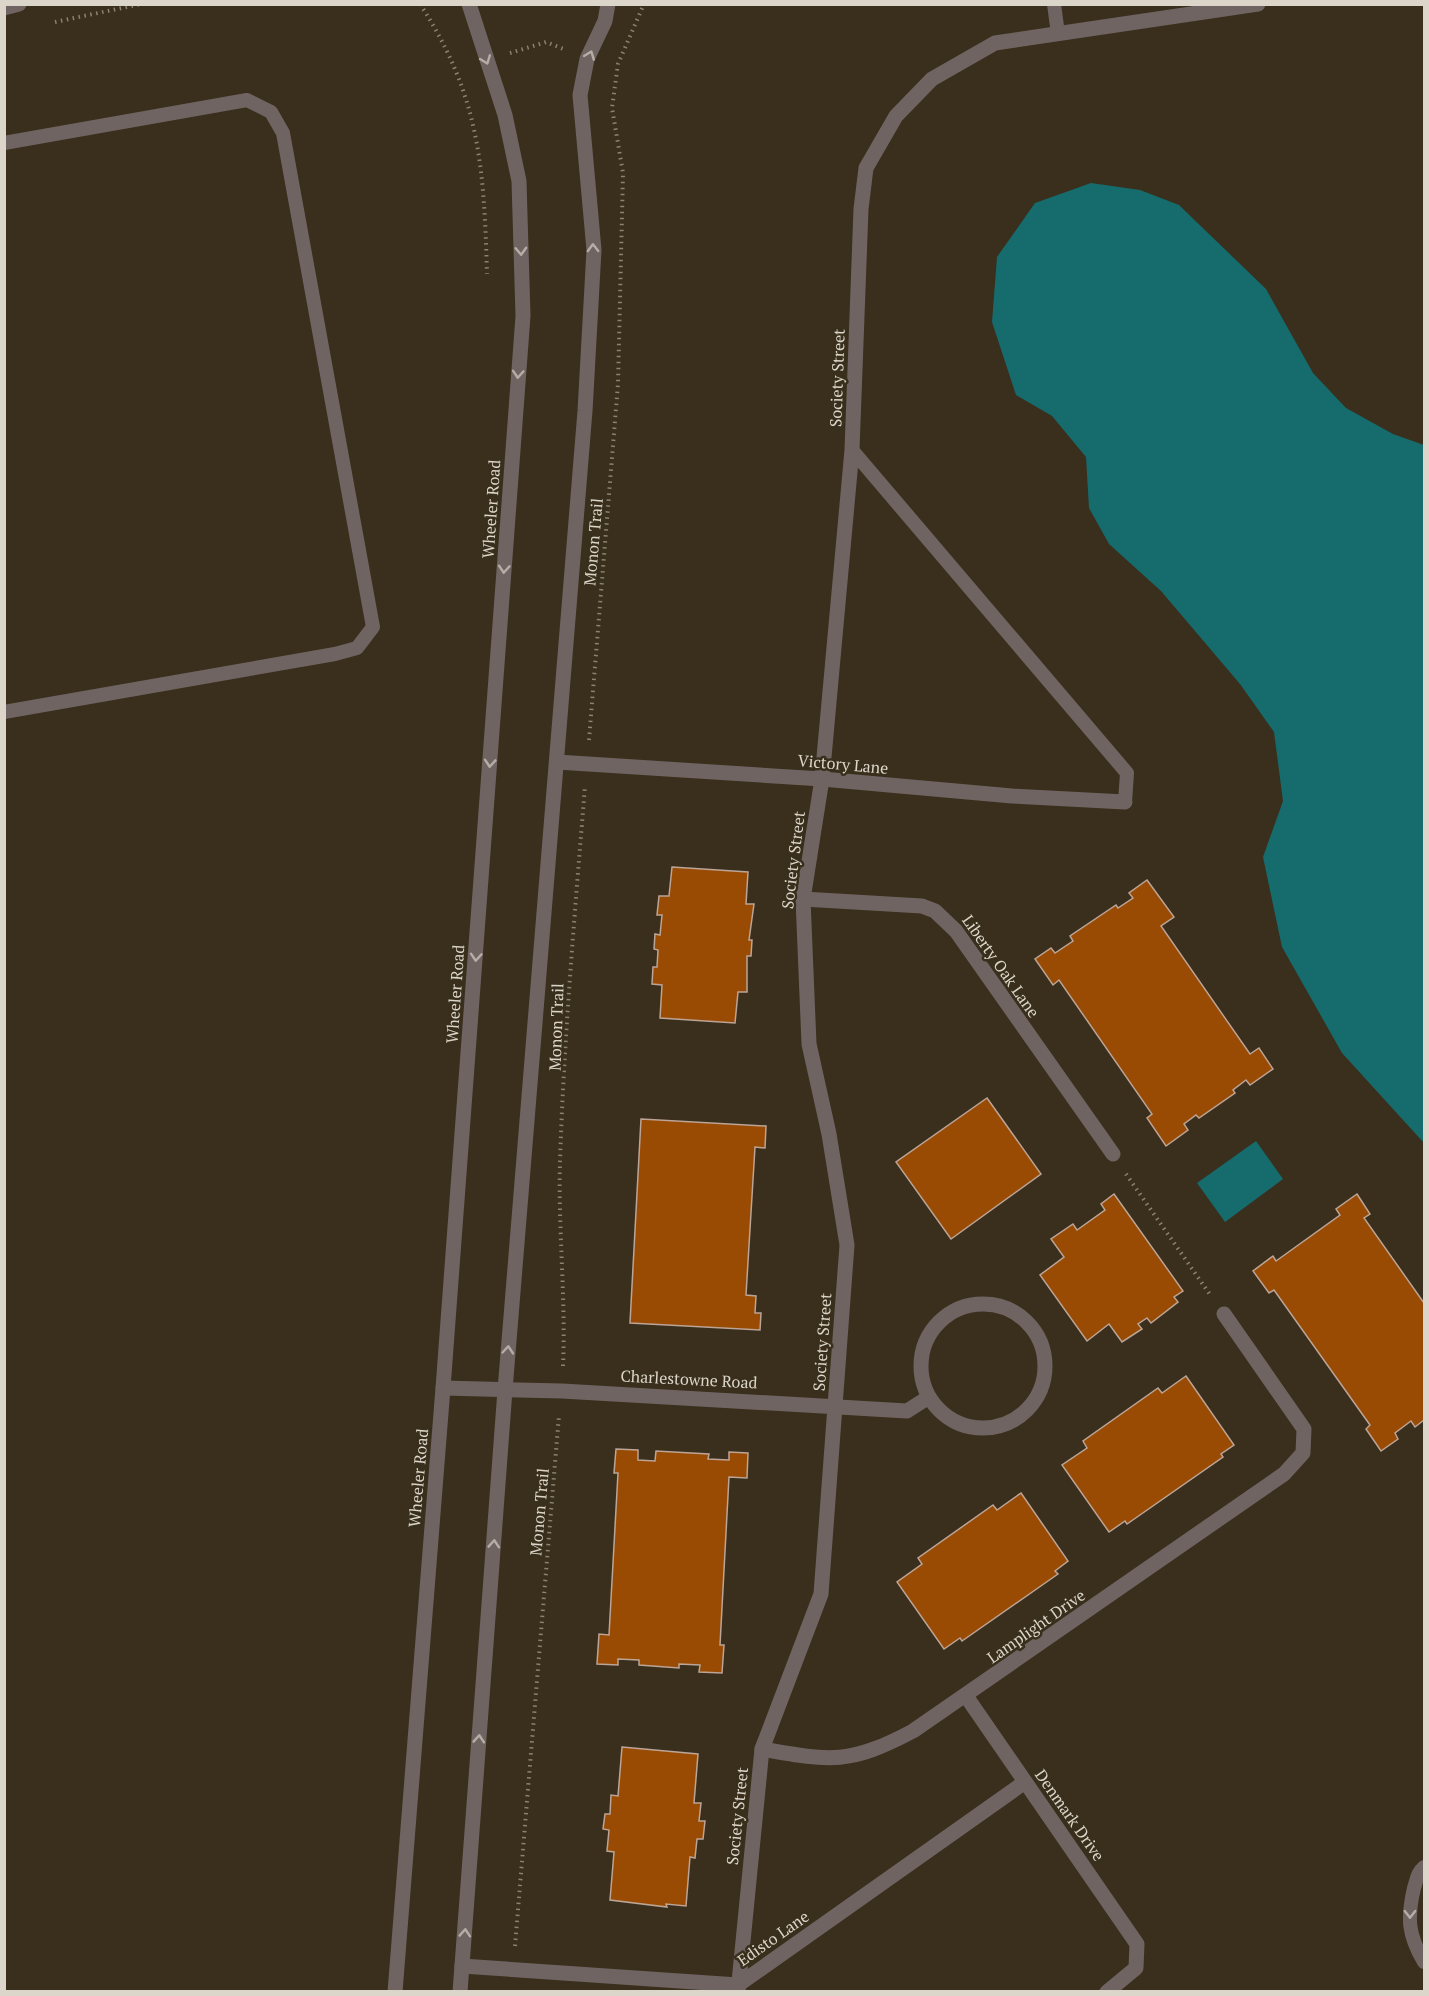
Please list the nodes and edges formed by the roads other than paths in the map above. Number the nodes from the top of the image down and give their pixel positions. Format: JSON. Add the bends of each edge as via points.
{"nodes":[{"id":1,"x":20,"y":4,"type":"edge"},
{"id":2,"x":469,"y":4,"type":"edge"},
{"id":3,"x":608,"y":4,"type":"edge"},
{"id":4,"x":1054,"y":4,"type":"edge"},
{"id":5,"x":1258,"y":4,"type":"edge"},
{"id":6,"x":4,"y":9,"type":"edge"},
{"id":7,"x":1058,"y":34,"type":"junction"},
{"id":8,"x":4,"y":143,"type":"edge"},
{"id":9,"x":852,"y":450,"type":"junction"},
{"id":10,"x":4,"y":712,"type":"edge"},
{"id":11,"x":557,"y":762,"type":"junction"},
{"id":12,"x":822,"y":779,"type":"junction"},
{"id":13,"x":1125,"y":802,"type":"joint"},
{"id":14,"x":803,"y":899,"type":"junction"},
{"id":15,"x":1113,"y":1154,"type":"road end"},
{"id":16,"x":1224,"y":1314,"type":"road end"},
{"id":17,"x":443,"y":1388,"type":"junction"},
{"id":18,"x":505,"y":1390,"type":"junction"},
{"id":19,"x":929,"y":1397,"type":"junction"},
{"id":20,"x":836,"y":1405,"type":"junction"},
{"id":21,"x":966,"y":1696,"type":"junction"},
{"id":22,"x":762,"y":1749,"type":"junction"},
{"id":23,"x":1025,"y":1782,"type":"junction"},
{"id":24,"x":1425,"y":1867,"type":"edge"},
{"id":25,"x":1425,"y":1962,"type":"edge"},
{"id":26,"x":462,"y":1966,"type":"junction"},
{"id":27,"x":738,"y":1988,"type":"edge"},
{"id":28,"x":395,"y":1992,"type":"edge"},
{"id":29,"x":460,"y":1992,"type":"edge"},
{"id":30,"x":1107,"y":1992,"type":"edge"}],
"edges":[{"from":1,"to":6,"type":"street"},
{"from":2,"to":17,"type":"street","name":"Wheeler Road","one_way":true,"via":[[505,114],[519,180],[523,316]]},
{"from":11,"to":3,"type":"street","one_way":true,"via":[[594,250],[580,95],[587,59],[605,21]]},
{"from":4,"to":7,"type":"lane"},
{"from":5,"to":7,"type":"street","name":"Society Street"},
{"from":7,"to":9,"type":"street","name":"Society Street","via":[[994,43],[932,79],[896,116],[866,168]]},
{"from":8,"to":10,"type":"lane","via":[[247,100],[271,112],[284,134],[373,627],[357,648],[335,654]]},
{"from":9,"to":12,"type":"street","name":"Society Street"},
{"from":9,"to":13,"type":"lane","via":[[1127,773]]},
{"from":11,"to":12,"type":"street","name":"Victory Lane"},
{"from":18,"to":11,"type":"street","one_way":true},
{"from":12,"to":13,"type":"street","name":"Victory Lane"},
{"from":12,"to":14,"type":"street","name":"Society Street"},
{"from":14,"to":15,"type":"street","name":"Liberty Oak Lane","via":[[922,906],[935,911],[956,931]]},
{"from":14,"to":20,"type":"street","name":"Society Street","via":[[809,1044],[847,1245]]},
{"from":16,"to":21,"type":"street","name":"Lamplight Drive","via":[[1296,1414],[1304,1430],[1303,1453],[1284,1474]]},
{"from":17,"to":18,"type":"street","name":"Charlestowne Road"},
{"from":17,"to":28,"type":"street","name":"Wheeler Road"},
{"from":18,"to":20,"type":"street","name":"Charlestowne Road"},
{"from":26,"to":18,"type":"street","one_way":true},
{"from":19,"to":19,"type":"street","via":[[947,1416],[964,1425],[990,1427],[1014,1420],[1029,1408],[1042,1385],[1045,1360],[1037,1335],[1020,1316],[996,1306],[958,1310],[937,1325],[924,1347],[922,1373]]},
{"from":19,"to":20,"type":"street","name":"Charlestowne Road","via":[[907,1411]]},
{"from":20,"to":22,"type":"street","name":"Society Street","via":[[821,1594]]},
{"from":21,"to":22,"type":"street","name":"Lamplight Drive","via":[[889,1744],[844,1758],[826,1760]]},
{"from":21,"to":23,"type":"street","name":"Denmark Drive"},
{"from":22,"to":27,"type":"street","name":"Society Street"},
{"from":23,"to":27,"type":"street","name":"Edisto Lane"},
{"from":23,"to":30,"type":"street","name":"Denmark Drive","via":[[1137,1944],[1136,1968]]},
{"from":24,"to":25,"type":"lane","one_way":true,"via":[[1419,1872],[1408,1911],[1413,1943]]},
{"from":26,"to":27,"type":"street","name":"Edisto Lane"},
{"from":26,"to":29,"type":"street"}]}
